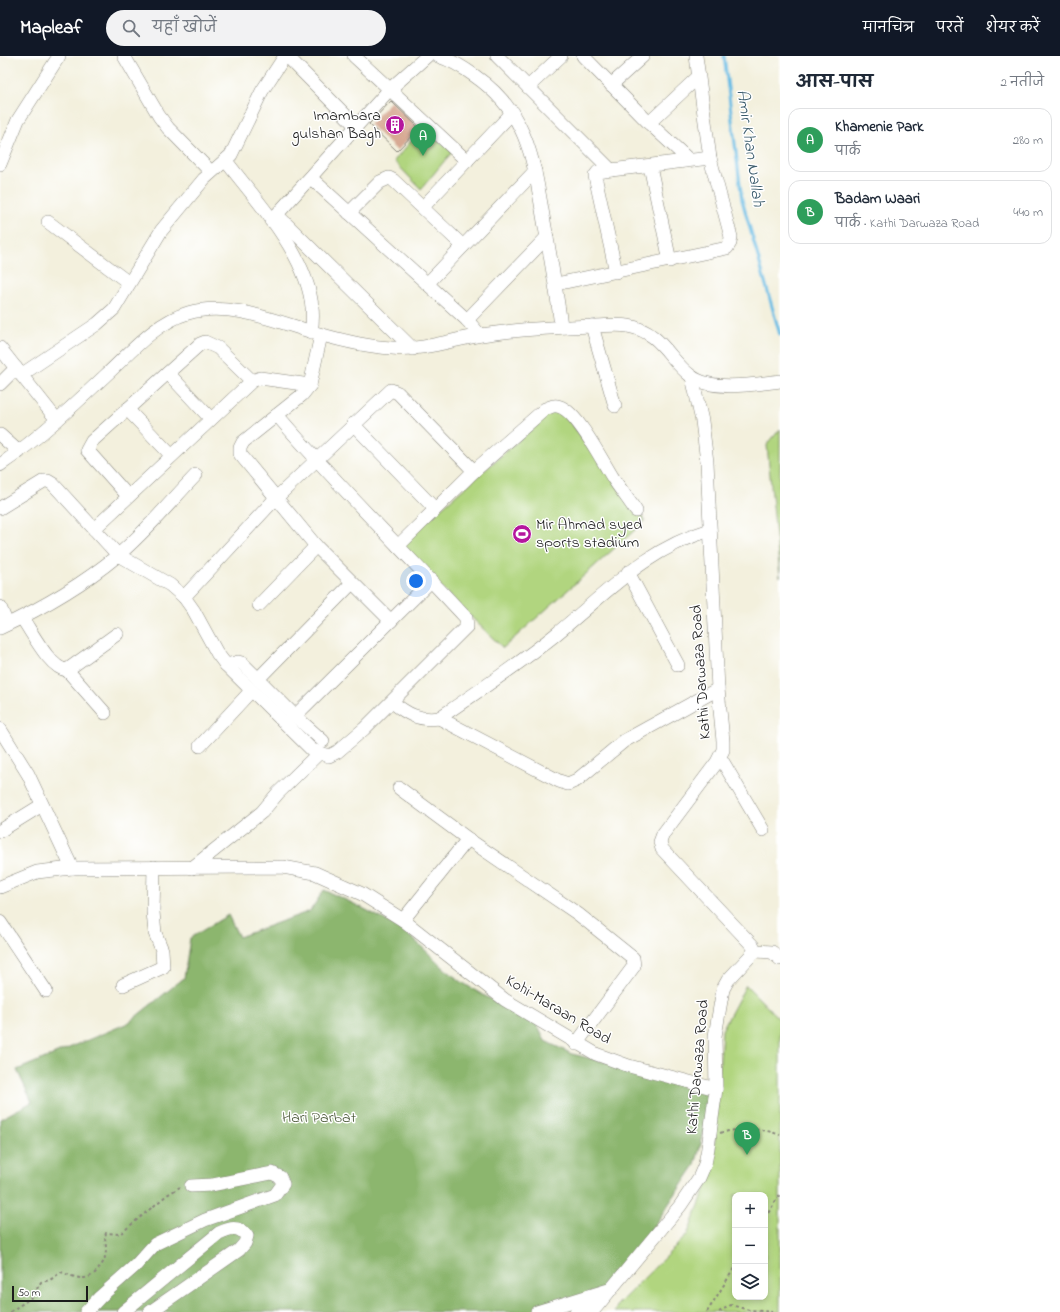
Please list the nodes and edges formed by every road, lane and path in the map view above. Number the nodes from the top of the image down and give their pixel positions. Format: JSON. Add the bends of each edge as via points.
{"nodes":[{"id":1,"x":59,"y":56,"type":"edge"},
{"id":2,"x":124,"y":56,"type":"edge"},
{"id":3,"x":286,"y":56,"type":"edge"},
{"id":4,"x":354,"y":56,"type":"edge"},
{"id":5,"x":427,"y":56,"type":"edge"},
{"id":6,"x":438,"y":56,"type":"edge"},
{"id":7,"x":497,"y":56,"type":"edge"},
{"id":8,"x":561,"y":56,"type":"edge"},
{"id":9,"x":583,"y":56,"type":"edge"},
{"id":10,"x":643,"y":56,"type":"edge"},
{"id":11,"x":696,"y":56,"type":"edge"},
{"id":12,"x":698,"y":77,"type":"junction"},
{"id":13,"x":611,"y":85,"type":"junction"},
{"id":14,"x":528,"y":87,"type":"junction"},
{"id":15,"x":389,"y":90,"type":"junction"},
{"id":16,"x":512,"y":112,"type":"junction"},
{"id":17,"x":649,"y":123,"type":"junction"},
{"id":18,"x":356,"y":126,"type":"junction"},
{"id":19,"x":710,"y":158,"type":"junction"},
{"id":20,"x":688,"y":160,"type":"junction"},
{"id":21,"x":226,"y":161,"type":"junction"},
{"id":22,"x":467,"y":162,"type":"junction"},
{"id":23,"x":0,"y":164,"type":"edge"},
{"id":24,"x":650,"y":166,"type":"junction"},
{"id":25,"x":611,"y":170,"type":"junction"},
{"id":26,"x":535,"y":171,"type":"junction"},
{"id":27,"x":211,"y":172,"type":"junction"},
{"id":28,"x":311,"y":178,"type":"junction"},
{"id":29,"x":422,"y":207,"type":"junction"},
{"id":30,"x":349,"y":213,"type":"junction"},
{"id":31,"x":274,"y":218,"type":"junction"},
{"id":32,"x":48,"y":222,"type":"dead end"},
{"id":33,"x":547,"y":237,"type":"junction"},
{"id":34,"x":463,"y":246,"type":"junction"},
{"id":35,"x":670,"y":261,"type":"junction"},
{"id":36,"x":616,"y":272,"type":"junction"},
{"id":37,"x":129,"y":283,"type":"junction"},
{"id":38,"x":427,"y":284,"type":"junction"},
{"id":39,"x":556,"y":284,"type":"junction"},
{"id":40,"x":467,"y":320,"type":"junction"},
{"id":41,"x":561,"y":326,"type":"junction"},
{"id":42,"x":592,"y":326,"type":"junction"},
{"id":43,"x":316,"y":333,"type":"junction"},
{"id":44,"x":480,"y":335,"type":"junction"},
{"id":45,"x":0,"y":348,"type":"edge"},
{"id":46,"x":414,"y":349,"type":"junction"},
{"id":47,"x":18,"y":372,"type":"junction"},
{"id":48,"x":168,"y":373,"type":"junction"},
{"id":49,"x":692,"y":378,"type":"junction"},
{"id":50,"x":252,"y":381,"type":"junction"},
{"id":51,"x":780,"y":381,"type":"edge"},
{"id":52,"x":0,"y":384,"type":"edge"},
{"id":53,"x":310,"y":385,"type":"junction"},
{"id":54,"x":615,"y":406,"type":"dead end"},
{"id":55,"x":127,"y":409,"type":"junction"},
{"id":56,"x":277,"y":416,"type":"junction"},
{"id":57,"x":210,"y":418,"type":"junction"},
{"id":58,"x":57,"y":420,"type":"junction"},
{"id":59,"x":353,"y":424,"type":"junction"},
{"id":60,"x":0,"y":435,"type":"edge"},
{"id":61,"x":19,"y":452,"type":"junction"},
{"id":62,"x":171,"y":455,"type":"junction"},
{"id":63,"x":316,"y":460,"type":"junction"},
{"id":64,"x":0,"y":465,"type":"edge"},
{"id":65,"x":474,"y":471,"type":"junction"},
{"id":66,"x":196,"y":475,"type":"dead end"},
{"id":67,"x":128,"y":496,"type":"junction"},
{"id":68,"x":276,"y":498,"type":"junction"},
{"id":69,"x":0,"y":508,"type":"edge"},
{"id":70,"x":435,"y":509,"type":"junction"},
{"id":71,"x":636,"y":511,"type":"dead end"},
{"id":72,"x":94,"y":529,"type":"junction"},
{"id":73,"x":710,"y":530,"type":"junction"},
{"id":74,"x":316,"y":546,"type":"junction"},
{"id":75,"x":398,"y":546,"type":"junction"},
{"id":76,"x":118,"y":555,"type":"junction"},
{"id":77,"x":628,"y":572,"type":"junction"},
{"id":78,"x":432,"y":580,"type":"junction"},
{"id":79,"x":352,"y":583,"type":"junction"},
{"id":80,"x":184,"y":597,"type":"junction"},
{"id":81,"x":259,"y":604,"type":"dead end"},
{"id":82,"x":0,"y":607,"type":"edge"},
{"id":83,"x":22,"y":618,"type":"junction"},
{"id":84,"x":391,"y":621,"type":"junction"},
{"id":85,"x":4,"y":626,"type":"edge"},
{"id":86,"x":117,"y":634,"type":"dead end"},
{"id":87,"x":226,"y":665,"type":"junction"},
{"id":88,"x":678,"y":665,"type":"dead end"},
{"id":89,"x":67,"y":670,"type":"junction"},
{"id":90,"x":258,"y":679,"type":"junction"},
{"id":91,"x":718,"y":689,"type":"junction"},
{"id":92,"x":251,"y":691,"type":"junction"},
{"id":93,"x":392,"y":702,"type":"junction"},
{"id":94,"x":104,"y":713,"type":"dead end"},
{"id":95,"x":295,"y":716,"type":"junction"},
{"id":96,"x":439,"y":718,"type":"junction"},
{"id":97,"x":0,"y":728,"type":"edge"},
{"id":98,"x":200,"y":746,"type":"dead end"},
{"id":99,"x":321,"y":747,"type":"junction"},
{"id":100,"x":720,"y":757,"type":"junction"},
{"id":101,"x":399,"y":788,"type":"dead end"},
{"id":102,"x":42,"y":805,"type":"junction"},
{"id":103,"x":763,"y":830,"type":"dead end"},
{"id":104,"x":0,"y":831,"type":"edge"},
{"id":105,"x":468,"y":839,"type":"junction"},
{"id":106,"x":154,"y":867,"type":"junction"},
{"id":107,"x":72,"y":868,"type":"junction"},
{"id":108,"x":192,"y":868,"type":"junction"},
{"id":109,"x":0,"y":887,"type":"edge"},
{"id":110,"x":403,"y":920,"type":"junction"},
{"id":111,"x":0,"y":922,"type":"edge"},
{"id":112,"x":755,"y":951,"type":"junction"},
{"id":113,"x":777,"y":952,"type":"edge"},
{"id":114,"x":123,"y":986,"type":"dead end"},
{"id":115,"x":46,"y":991,"type":"dead end"},
{"id":116,"x":576,"y":1044,"type":"junction"},
{"id":117,"x":716,"y":1089,"type":"junction"},
{"id":118,"x":780,"y":1135,"type":"edge"},
{"id":119,"x":710,"y":1136,"type":"junction"},
{"id":120,"x":191,"y":1186,"type":"joint"},
{"id":121,"x":780,"y":1194,"type":"edge"},
{"id":122,"x":768,"y":1213,"type":"edge"},
{"id":123,"x":732,"y":1272,"type":"edge"},
{"id":124,"x":612,"y":1288,"type":"junction"},
{"id":125,"x":593,"y":1307,"type":"edge"},
{"id":126,"x":10,"y":1312,"type":"edge"},
{"id":127,"x":86,"y":1312,"type":"edge"},
{"id":128,"x":123,"y":1312,"type":"edge"},
{"id":129,"x":150,"y":1312,"type":"edge"},
{"id":130,"x":537,"y":1312,"type":"edge"},
{"id":131,"x":576,"y":1312,"type":"edge"},
{"id":132,"x":707,"y":1312,"type":"edge"},
{"id":133,"x":719,"y":1312,"type":"edge"},
{"id":134,"x":772,"y":1312,"type":"edge"}],
"edges":[{"from":1,"to":23,"type":"street","via":[[18,120]]},
{"from":2,"to":27,"type":"street","via":[[159,116]]},
{"from":3,"to":18,"type":"street"},
{"from":3,"to":21,"type":"street","via":[[262,90],[235,149]]},
{"from":4,"to":15,"type":"street"},
{"from":5,"to":15,"type":"street"},
{"from":6,"to":16,"type":"street","via":[[485,83],[500,96]]},
{"from":7,"to":14,"type":"street"},
{"from":8,"to":14,"type":"street"},
{"from":9,"to":13,"type":"street"},
{"from":10,"to":13,"type":"street"},
{"from":11,"to":12,"type":"street"},
{"from":12,"to":17,"type":"street"},
{"from":12,"to":19,"type":"street"},
{"from":13,"to":17,"type":"street"},
{"from":14,"to":25,"type":"street"},
{"from":15,"to":18,"type":"street"},
{"from":15,"to":22,"type":"street"},
{"from":16,"to":22,"type":"street"},
{"from":16,"to":26,"type":"street","via":[[524,133]]},
{"from":17,"to":20,"type":"street"},
{"from":18,"to":28,"type":"street"},
{"from":19,"to":20,"type":"street"},
{"from":19,"to":35,"type":"street","via":[[731,237],[730,243],[728,248],[720,251]]},
{"from":20,"to":24,"type":"street"},
{"from":21,"to":27,"type":"street"},
{"from":21,"to":31,"type":"street"},
{"from":22,"to":29,"type":"street"},
{"from":24,"to":25,"type":"street"},
{"from":24,"to":35,"type":"street"},
{"from":25,"to":36,"type":"street","via":[[598,172],[595,181]]},
{"from":26,"to":33,"type":"street"},
{"from":26,"to":34,"type":"street"},
{"from":27,"to":37,"type":"street","via":[[161,231]]},
{"from":28,"to":30,"type":"street"},
{"from":28,"to":31,"type":"street"},
{"from":29,"to":30,"type":"street","via":[[389,178],[380,182]]},
{"from":29,"to":34,"type":"street"},
{"from":30,"to":38,"type":"street"},
{"from":31,"to":43,"type":"street","via":[[303,271],[313,305]]},
{"from":31,"to":46,"type":"street"},
{"from":32,"to":37,"type":"street"},
{"from":33,"to":39,"type":"street"},
{"from":33,"to":40,"type":"street"},
{"from":34,"to":38,"type":"street"},
{"from":35,"to":36,"type":"street"},
{"from":36,"to":39,"type":"street"},
{"from":37,"to":47,"type":"street","via":[[114,309],[105,318]]},
{"from":38,"to":40,"type":"street"},
{"from":39,"to":41,"type":"street"},
{"from":40,"to":44,"type":"street"},
{"from":41,"to":42,"type":"street"},
{"from":41,"to":44,"type":"street"},
{"from":42,"to":49,"type":"street","via":[[616,325],[641,330],[666,348]]},
{"from":42,"to":54,"type":"street"},
{"from":43,"to":46,"type":"street","via":[[390,348]]},
{"from":43,"to":53,"type":"street"},
{"from":43,"to":58,"type":"street","via":[[245,312],[205,310],[188,313],[171,320],[144,340]]},
{"from":44,"to":46,"type":"street"},
{"from":45,"to":47,"type":"street"},
{"from":47,"to":52,"type":"street"},
{"from":47,"to":58,"type":"street"},
{"from":48,"to":50,"type":"street","via":[[205,342],[218,348]]},
{"from":48,"to":55,"type":"street"},
{"from":48,"to":57,"type":"street"},
{"from":49,"to":51,"type":"street","via":[[720,386]]},
{"from":49,"to":73,"type":"street","name":"Kathi Darwaza Road","via":[[702,421],[707,462]]},
{"from":50,"to":53,"type":"street","via":[[260,378]]},
{"from":50,"to":57,"type":"street"},
{"from":53,"to":56,"type":"street"},
{"from":55,"to":62,"type":"street"},
{"from":55,"to":67,"type":"street","via":[[92,441],[87,450]]},
{"from":56,"to":63,"type":"street"},
{"from":56,"to":68,"type":"street","via":[[249,437],[240,448],[240,454]]},
{"from":57,"to":62,"type":"street"},
{"from":58,"to":61,"type":"street"},
{"from":59,"to":63,"type":"street"},
{"from":59,"to":65,"type":"street","via":[[388,392],[395,390]]},
{"from":59,"to":70,"type":"street"},
{"from":60,"to":61,"type":"street"},
{"from":61,"to":64,"type":"street"},
{"from":62,"to":67,"type":"street"},
{"from":63,"to":68,"type":"street"},
{"from":63,"to":75,"type":"street"},
{"from":65,"to":70,"type":"street"},
{"from":65,"to":71,"type":"street","via":[[546,409],[558,406],[568,411],[580,425]]},
{"from":66,"to":76,"type":"street"},
{"from":67,"to":72,"type":"street"},
{"from":68,"to":74,"type":"street"},
{"from":68,"to":80,"type":"street"},
{"from":69,"to":72,"type":"street","via":[[48,481]]},
{"from":70,"to":75,"type":"street"},
{"from":72,"to":76,"type":"street"},
{"from":73,"to":77,"type":"street","via":[[672,544]]},
{"from":73,"to":91,"type":"street","name":"Kathi Darwaza Road"},
{"from":74,"to":79,"type":"street"},
{"from":74,"to":81,"type":"street"},
{"from":75,"to":78,"type":"street"},
{"from":76,"to":80,"type":"street"},
{"from":76,"to":83,"type":"street","via":[[70,591]]},
{"from":77,"to":88,"type":"street"},
{"from":77,"to":96,"type":"street","via":[[549,639]]},
{"from":78,"to":84,"type":"street"},
{"from":78,"to":93,"type":"street","via":[[468,622]]},
{"from":79,"to":84,"type":"street"},
{"from":79,"to":90,"type":"street"},
{"from":80,"to":87,"type":"street"},
{"from":82,"to":85,"type":"street"},
{"from":83,"to":85,"type":"street"},
{"from":83,"to":89,"type":"street","via":[[51,662],[58,668]]},
{"from":84,"to":95,"type":"street"},
{"from":86,"to":89,"type":"street"},
{"from":87,"to":90,"type":"street","via":[[240,662]]},
{"from":87,"to":92,"type":"street"},
{"from":89,"to":94,"type":"street"},
{"from":90,"to":95,"type":"street"},
{"from":91,"to":96,"type":"street","via":[[624,741],[581,777],[568,784]]},
{"from":91,"to":100,"type":"street","name":"Kathi Darwaza Road","via":[[723,741]]},
{"from":92,"to":98,"type":"street"},
{"from":92,"to":99,"type":"street","via":[[312,750]]},
{"from":93,"to":96,"type":"street","via":[[414,717],[427,720]]},
{"from":93,"to":99,"type":"street","via":[[337,752],[328,756]]},
{"from":95,"to":99,"type":"street"},
{"from":97,"to":102,"type":"street","via":[[28,774]]},
{"from":99,"to":108,"type":"street","via":[[262,812]]},
{"from":100,"to":103,"type":"street"},
{"from":100,"to":112,"type":"street","name":"Kathi Darwaza Road","via":[[668,825],[660,842],[662,850]]},
{"from":101,"to":105,"type":"street"},
{"from":102,"to":104,"type":"street"},
{"from":102,"to":107,"type":"street"},
{"from":105,"to":110,"type":"street"},
{"from":105,"to":116,"type":"street","via":[[578,914],[633,958],[634,966]]},
{"from":106,"to":107,"type":"street","name":"Kohi-Maraan Road"},
{"from":106,"to":108,"type":"street","name":"Kohi-Maraan Road"},
{"from":106,"to":114,"type":"street","via":[[154,932],[162,950],[163,967]]},
{"from":107,"to":109,"type":"street","name":"Kohi-Maraan Road","via":[[37,872]]},
{"from":108,"to":110,"type":"street","name":"Kohi-Maraan Road","via":[[283,867],[316,873],[362,894]]},
{"from":110,"to":116,"type":"street","name":"Kohi-Maraan Road","via":[[505,1000]]},
{"from":111,"to":115,"type":"street"},
{"from":112,"to":113,"type":"street"},
{"from":112,"to":117,"type":"street","name":"Kathi Darwaza Road","via":[[731,976],[723,989],[715,1036]]},
{"from":116,"to":117,"type":"street","name":"Kohi-Maraan Road","via":[[610,1060]]},
{"from":117,"to":119,"type":"street","name":"Kathi Darwaza Road"},
{"from":118,"to":119,"type":"path","via":[[753,1128]]},
{"from":119,"to":124,"type":"street","name":"Kathi Darwaza Road","via":[[705,1164],[680,1206]]},
{"from":120,"to":126,"type":"path","via":[[180,1187],[167,1195],[120,1234],[106,1233],[104,1262],[95,1275],[88,1278],[76,1277],[61,1272],[50,1280],[41,1282],[32,1297]]},
{"from":120,"to":127,"type":"street","via":[[212,1185],[272,1173],[280,1177],[283,1184],[275,1195],[205,1220],[155,1244]]},
{"from":121,"to":122,"type":"path"},
{"from":123,"to":132,"type":"path"},
{"from":124,"to":125,"type":"street","name":"Kathi Darwaza Road"},
{"from":124,"to":130,"type":"street"},
{"from":125,"to":131,"type":"street"},
{"from":128,"to":129,"type":"street","via":[[219,1233],[235,1228],[242,1230],[247,1236],[246,1244]]},
{"from":133,"to":134,"type":"path","via":[[731,1305]]}]}
